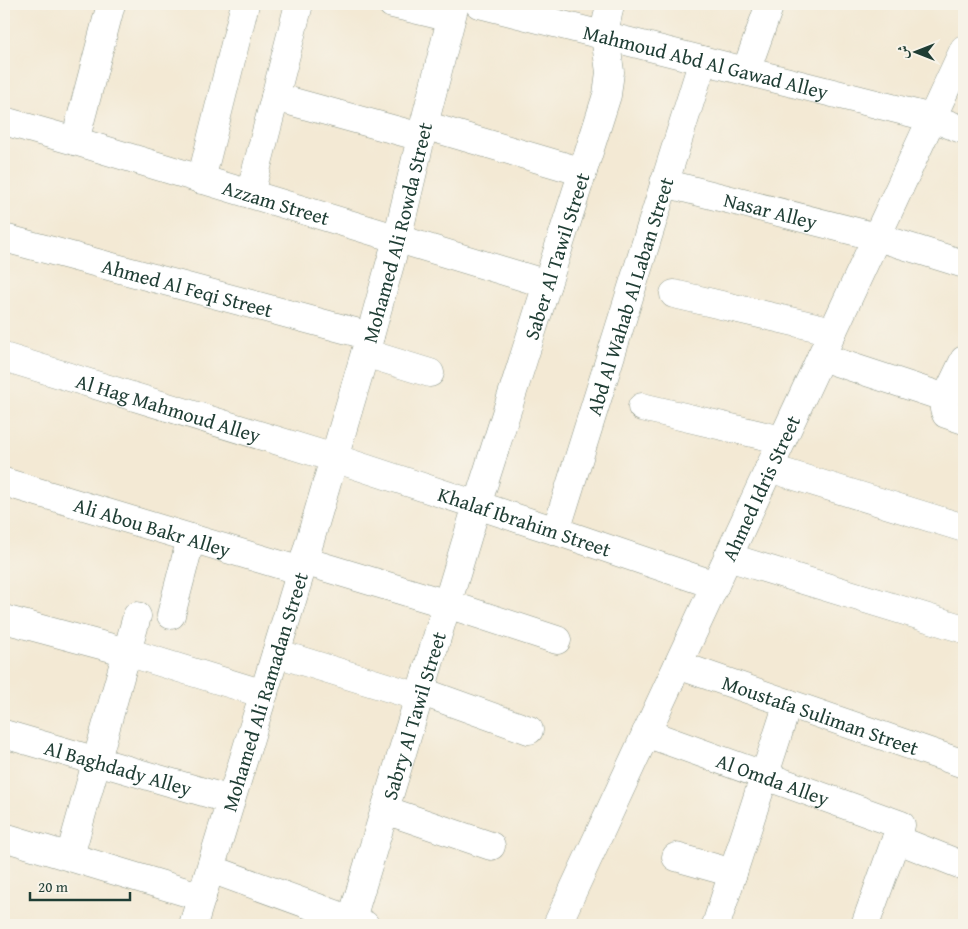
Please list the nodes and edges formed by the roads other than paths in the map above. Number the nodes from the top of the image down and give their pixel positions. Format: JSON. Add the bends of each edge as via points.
{"nodes":[{"id":1,"x":111,"y":4,"type":"edge"},
{"id":2,"x":245,"y":4,"type":"edge"},
{"id":3,"x":299,"y":4,"type":"edge"},
{"id":4,"x":392,"y":4,"type":"edge"},
{"id":5,"x":479,"y":4,"type":"edge"},
{"id":6,"x":610,"y":4,"type":"edge"},
{"id":7,"x":770,"y":4,"type":"edge"},
{"id":8,"x":453,"y":11,"type":"edge"},
{"id":9,"x":606,"y":36,"type":"junction"},
{"id":10,"x":964,"y":49,"type":"edge"},
{"id":11,"x":703,"y":60,"type":"junction"},
{"id":12,"x":746,"y":71,"type":"junction"},
{"id":13,"x":275,"y":98,"type":"junction"},
{"id":14,"x":932,"y":118,"type":"junction"},
{"id":15,"x":4,"y":121,"type":"edge"},
{"id":16,"x":964,"y":130,"type":"edge"},
{"id":17,"x":422,"y":131,"type":"junction"},
{"id":18,"x":75,"y":141,"type":"junction"},
{"id":19,"x":583,"y":172,"type":"junction"},
{"id":20,"x":201,"y":180,"type":"junction"},
{"id":21,"x":664,"y":183,"type":"junction"},
{"id":22,"x":250,"y":194,"type":"junction"},
{"id":23,"x":877,"y":237,"type":"junction"},
{"id":24,"x":4,"y":238,"type":"edge"},
{"id":25,"x":397,"y":239,"type":"junction"},
{"id":26,"x":964,"y":264,"type":"edge"},
{"id":27,"x":547,"y":284,"type":"junction"},
{"id":28,"x":674,"y":294,"type":"dead end"},
{"id":29,"x":833,"y":331,"type":"junction"},
{"id":30,"x":368,"y":344,"type":"junction"},
{"id":31,"x":4,"y":357,"type":"edge"},
{"id":32,"x":821,"y":357,"type":"junction"},
{"id":33,"x":964,"y":360,"type":"edge"},
{"id":34,"x":430,"y":373,"type":"dead end"},
{"id":35,"x":944,"y":402,"type":"junction"},
{"id":36,"x":642,"y":407,"type":"dead end"},
{"id":37,"x":964,"y":420,"type":"edge"},
{"id":38,"x":782,"y":440,"type":"junction"},
{"id":39,"x":334,"y":458,"type":"junction"},
{"id":40,"x":769,"y":468,"type":"junction"},
{"id":41,"x":4,"y":482,"type":"edge"},
{"id":42,"x":476,"y":506,"type":"junction"},
{"id":43,"x":964,"y":528,"type":"edge"},
{"id":44,"x":556,"y":531,"type":"junction"},
{"id":45,"x":191,"y":538,"type":"junction"},
{"id":46,"x":728,"y":557,"type":"junction"},
{"id":47,"x":303,"y":566,"type":"junction"},
{"id":48,"x":715,"y":585,"type":"junction"},
{"id":49,"x":447,"y":604,"type":"junction"},
{"id":50,"x":171,"y":615,"type":"dead end"},
{"id":51,"x":137,"y":616,"type":"dead end"},
{"id":52,"x":4,"y":619,"type":"edge"},
{"id":53,"x":964,"y":629,"type":"edge"},
{"id":54,"x":557,"y":640,"type":"dead end"},
{"id":55,"x":127,"y":652,"type":"junction"},
{"id":56,"x":276,"y":653,"type":"junction"},
{"id":57,"x":678,"y":665,"type":"junction"},
{"id":58,"x":264,"y":694,"type":"junction"},
{"id":59,"x":420,"y":694,"type":"junction"},
{"id":60,"x":788,"y":703,"type":"junction"},
{"id":61,"x":529,"y":730,"type":"dead end"},
{"id":62,"x":646,"y":733,"type":"junction"},
{"id":63,"x":4,"y":734,"type":"edge"},
{"id":64,"x":97,"y":761,"type":"junction"},
{"id":65,"x":964,"y":764,"type":"edge"},
{"id":66,"x":765,"y":776,"type":"junction"},
{"id":67,"x":231,"y":800,"type":"junction"},
{"id":68,"x":385,"y":810,"type":"junction"},
{"id":69,"x":898,"y":832,"type":"junction"},
{"id":70,"x":4,"y":837,"type":"edge"},
{"id":71,"x":491,"y":846,"type":"dead end"},
{"id":72,"x":70,"y":856,"type":"junction"},
{"id":73,"x":676,"y":857,"type":"dead end"},
{"id":74,"x":964,"y":866,"type":"edge"},
{"id":75,"x":211,"y":868,"type":"junction"},
{"id":76,"x":733,"y":873,"type":"junction"},
{"id":77,"x":202,"y":897,"type":"junction"},
{"id":78,"x":355,"y":923,"type":"edge"},
{"id":79,"x":562,"y":924,"type":"edge"},
{"id":80,"x":193,"y":925,"type":"edge"},
{"id":81,"x":716,"y":925,"type":"edge"},
{"id":82,"x":865,"y":925,"type":"edge"}],
"edges":[{"from":1,"to":18,"type":"street"},
{"from":2,"to":20,"type":"street"},
{"from":3,"to":13,"type":"street"},
{"from":4,"to":8,"type":"street"},
{"from":5,"to":9,"type":"street","name":"Mahmoud Abd Al Gawad Alley"},
{"from":6,"to":9,"type":"street","name":"Saber Al Tawil Street"},
{"from":7,"to":12,"type":"street"},
{"from":8,"to":17,"type":"street","name":"Mohamed Ali Rowda Street"},
{"from":9,"to":11,"type":"street","name":"Mahmoud Abd Al Gawad Alley"},
{"from":9,"to":19,"type":"street","name":"Saber Al Tawil Street","via":[[610,72],[607,95]]},
{"from":10,"to":14,"type":"street","name":"Ahmed Idris Street"},
{"from":11,"to":12,"type":"street","name":"Mahmoud Abd Al Gawad Alley"},
{"from":11,"to":21,"type":"street","name":"Abd Al Wahab Al Laban Street"},
{"from":12,"to":14,"type":"street","name":"Mahmoud Abd Al Gawad Alley"},
{"from":13,"to":17,"type":"street"},
{"from":13,"to":22,"type":"street"},
{"from":14,"to":16,"type":"street","name":"Mahmoud Abd Al Gawad Alley"},
{"from":14,"to":23,"type":"street","name":"Ahmed Idris Street"},
{"from":15,"to":18,"type":"street","name":"Azzam Street"},
{"from":17,"to":19,"type":"street"},
{"from":17,"to":25,"type":"street","name":"Mohamed Ali Rowda Street"},
{"from":18,"to":20,"type":"street","name":"Azzam Street"},
{"from":19,"to":27,"type":"street","name":"Saber Al Tawil Street"},
{"from":20,"to":22,"type":"street","name":"Azzam Street"},
{"from":21,"to":23,"type":"street","name":"Nasar Alley"},
{"from":21,"to":44,"type":"street","name":"Abd Al Wahab Al Laban Street"},
{"from":22,"to":25,"type":"street","name":"Azzam Street"},
{"from":23,"to":26,"type":"street","name":"Nasar Alley"},
{"from":23,"to":29,"type":"street","name":"Ahmed Idris Street"},
{"from":24,"to":30,"type":"street","name":"Ahmed Al Feqi Street"},
{"from":25,"to":27,"type":"street","name":"Azzam Street"},
{"from":25,"to":30,"type":"street","name":"Mohamed Ali Rowda Street"},
{"from":27,"to":42,"type":"street","name":"Saber Al Tawil Street"},
{"from":28,"to":29,"type":"street"},
{"from":29,"to":32,"type":"street","name":"Ahmed Idris Street"},
{"from":30,"to":34,"type":"street","name":"Ahmed Al Feqi Street"},
{"from":30,"to":39,"type":"street","name":"Mohamed Ali Rowda Street"},
{"from":31,"to":39,"type":"street","name":"Al Hag Mahmoud Alley"},
{"from":32,"to":35,"type":"street","via":[[944,397]]},
{"from":32,"to":38,"type":"street","name":"Ahmed Idris Street"},
{"from":33,"to":35,"type":"street"},
{"from":35,"to":37,"type":"street","via":[[946,414]]},
{"from":36,"to":38,"type":"street"},
{"from":38,"to":40,"type":"street","name":"Ahmed Idris Street"},
{"from":39,"to":42,"type":"street","name":"Khalaf Ibrahim Street"},
{"from":39,"to":47,"type":"street","name":"Mohamed Ali Ramadan Street"},
{"from":40,"to":43,"type":"street"},
{"from":40,"to":46,"type":"street","name":"Ahmed Idris Street"},
{"from":41,"to":45,"type":"street","name":"Ali Abou Bakr Alley"},
{"from":42,"to":44,"type":"street","name":"Khalaf Ibrahim Street"},
{"from":42,"to":49,"type":"street","name":"Sabry Al Tawil Street"},
{"from":44,"to":48,"type":"street","name":"Khalaf Ibrahim Street"},
{"from":45,"to":47,"type":"street","name":"Ali Abou Bakr Alley"},
{"from":45,"to":50,"type":"street"},
{"from":46,"to":48,"type":"street","name":"Ahmed Idris Street"},
{"from":46,"to":53,"type":"street"},
{"from":47,"to":49,"type":"street","name":"Ali Abou Bakr Alley"},
{"from":47,"to":56,"type":"street","name":"Mohamed Ali Ramadan Street"},
{"from":48,"to":57,"type":"street","name":"Ahmed Idris Street"},
{"from":49,"to":54,"type":"street","name":"Ali Abou Bakr Alley"},
{"from":49,"to":59,"type":"street","name":"Sabry Al Tawil Street"},
{"from":51,"to":55,"type":"street"},
{"from":52,"to":55,"type":"street"},
{"from":55,"to":58,"type":"street"},
{"from":55,"to":64,"type":"street"},
{"from":56,"to":58,"type":"street","name":"Mohamed Ali Ramadan Street"},
{"from":56,"to":59,"type":"street"},
{"from":57,"to":60,"type":"street","name":"Moustafa Suliman Street"},
{"from":57,"to":62,"type":"street","name":"Ahmed Idris Street"},
{"from":58,"to":67,"type":"street","name":"Mohamed Ali Ramadan Street"},
{"from":59,"to":61,"type":"street"},
{"from":59,"to":68,"type":"street","name":"Sabry Al Tawil Street"},
{"from":60,"to":65,"type":"street","name":"Moustafa Suliman Street"},
{"from":60,"to":66,"type":"street"},
{"from":62,"to":66,"type":"street","name":"Al Omda Alley"},
{"from":62,"to":79,"type":"street","name":"Ahmed Idris Street"},
{"from":63,"to":64,"type":"street","name":"Al Baghdady Alley"},
{"from":64,"to":67,"type":"street","name":"Al Baghdady Alley"},
{"from":64,"to":72,"type":"street"},
{"from":66,"to":69,"type":"street","name":"Al Omda Alley"},
{"from":66,"to":76,"type":"street"},
{"from":67,"to":75,"type":"street","name":"Mohamed Ali Ramadan Street"},
{"from":68,"to":71,"type":"street"},
{"from":68,"to":78,"type":"street","name":"Sabry Al Tawil Street"},
{"from":69,"to":74,"type":"street","name":"Al Omda Alley"},
{"from":69,"to":82,"type":"street"},
{"from":70,"to":72,"type":"street"},
{"from":72,"to":77,"type":"street"},
{"from":73,"to":76,"type":"street"},
{"from":75,"to":77,"type":"street","name":"Mohamed Ali Ramadan Street"},
{"from":75,"to":78,"type":"street"},
{"from":76,"to":81,"type":"street"},
{"from":77,"to":80,"type":"street","name":"Mohamed Ali Ramadan Street"}]}
